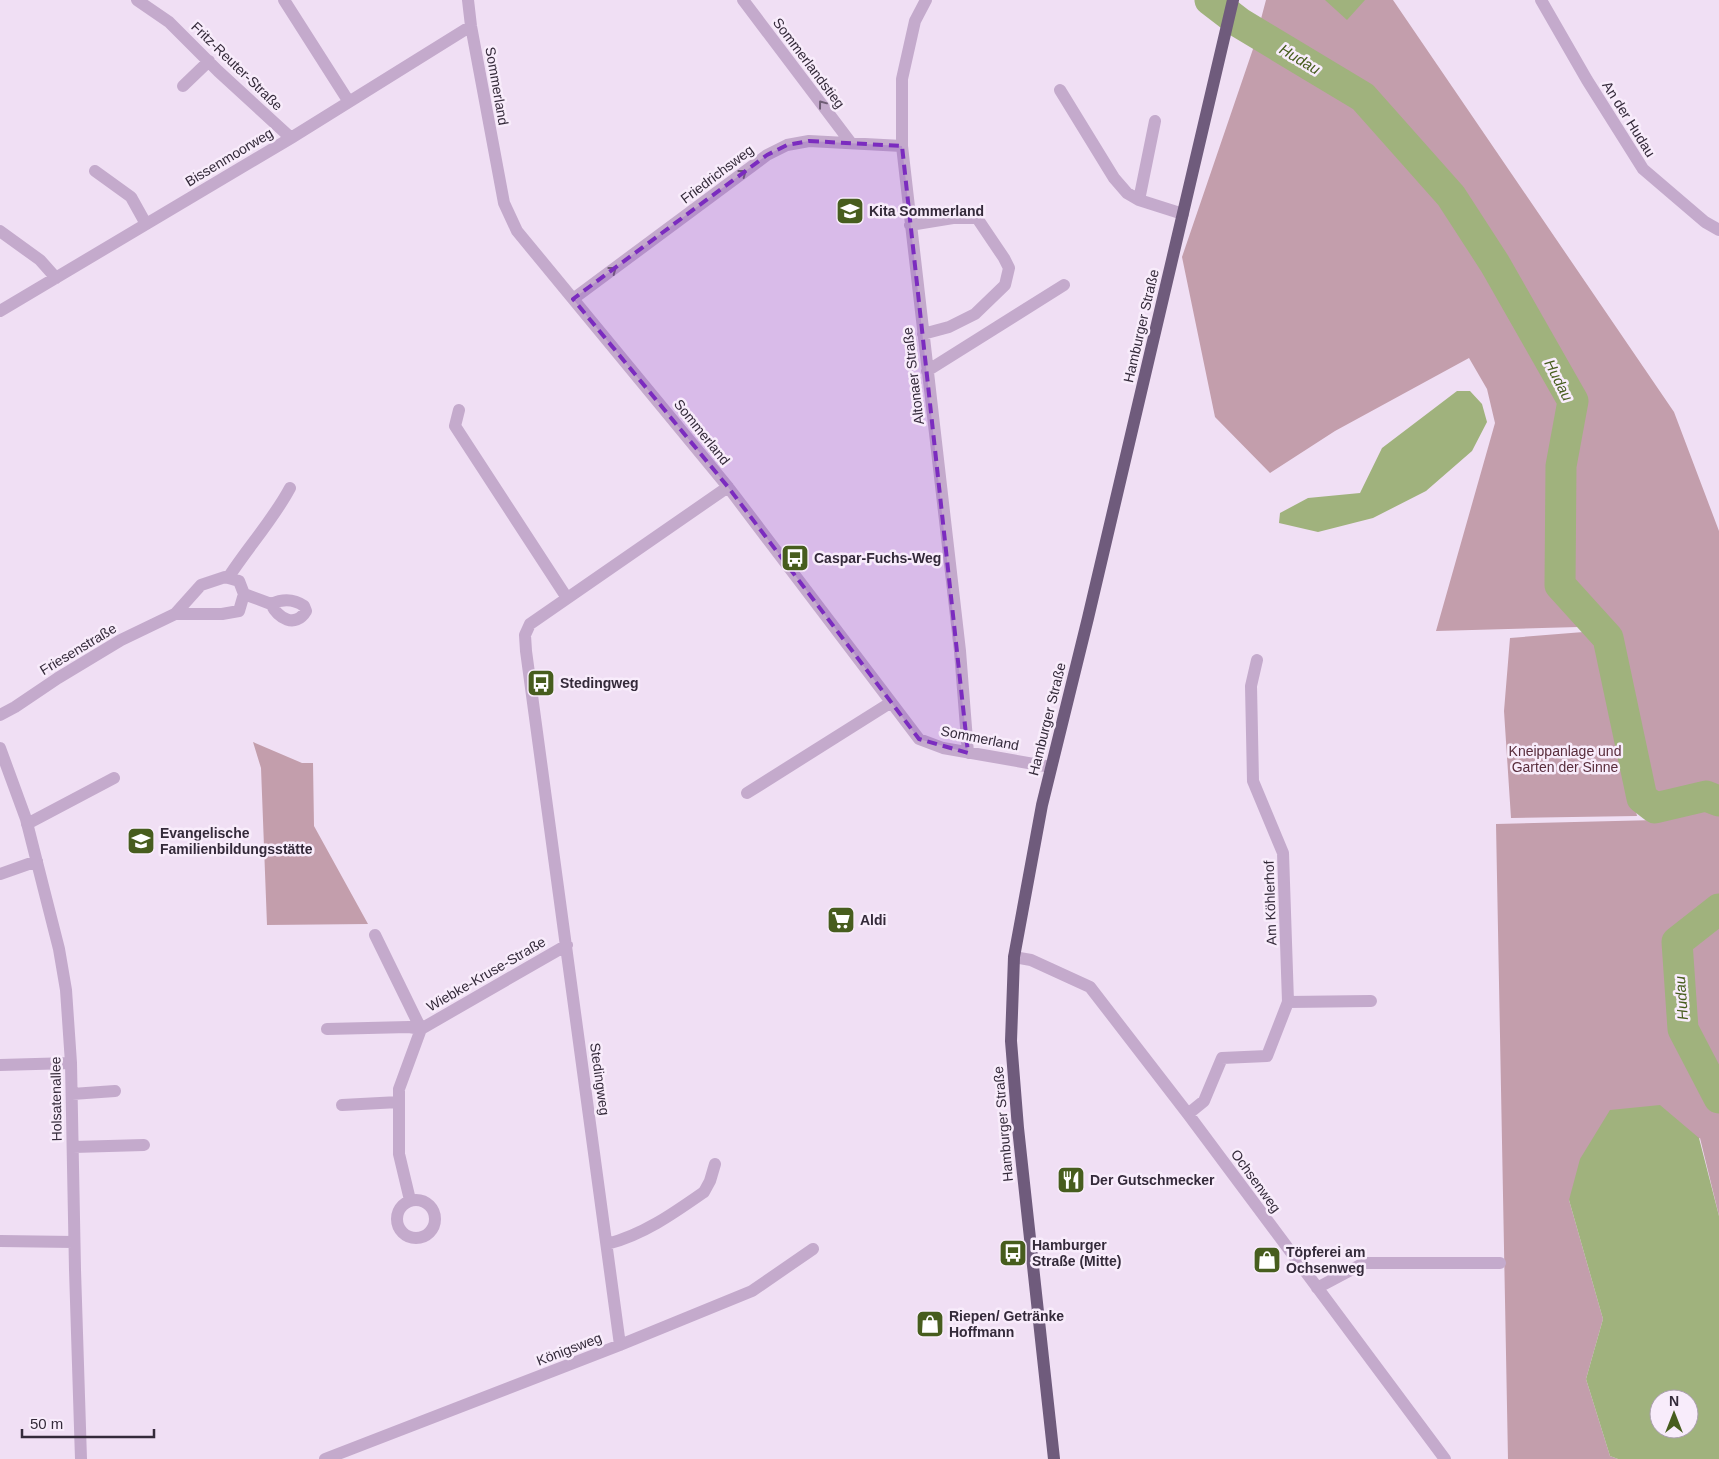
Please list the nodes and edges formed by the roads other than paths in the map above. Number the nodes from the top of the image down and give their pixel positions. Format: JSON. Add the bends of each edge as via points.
{"nodes":[{"id":1,"x":138,"y":0,"type":"edge"},
{"id":2,"x":284,"y":0,"type":"edge"},
{"id":3,"x":468,"y":0,"type":"edge"},
{"id":4,"x":743,"y":0,"type":"edge"},
{"id":5,"x":926,"y":0,"type":"edge"},
{"id":6,"x":1233,"y":0,"type":"edge"},
{"id":7,"x":1541,"y":0,"type":"edge"},
{"id":8,"x":471,"y":26,"type":"junction"},
{"id":9,"x":209,"y":61,"type":"junction"},
{"id":10,"x":183,"y":86,"type":"dead end"},
{"id":11,"x":1060,"y":90,"type":"dead end"},
{"id":12,"x":349,"y":102,"type":"junction"},
{"id":13,"x":1155,"y":121,"type":"dead end"},
{"id":14,"x":291,"y":138,"type":"junction"},
{"id":15,"x":852,"y":143,"type":"junction"},
{"id":16,"x":902,"y":146,"type":"junction"},
{"id":17,"x":95,"y":171,"type":"dead end"},
{"id":18,"x":1139,"y":200,"type":"junction"},
{"id":19,"x":1183,"y":214,"type":"junction"},
{"id":20,"x":146,"y":224,"type":"junction"},
{"id":21,"x":910,"y":225,"type":"junction"},
{"id":22,"x":1719,"y":230,"type":"edge"},
{"id":23,"x":0,"y":231,"type":"edge"},
{"id":24,"x":56,"y":278,"type":"junction"},
{"id":25,"x":1064,"y":284,"type":"dead end"},
{"id":26,"x":574,"y":299,"type":"junction"},
{"id":27,"x":0,"y":311,"type":"edge"},
{"id":28,"x":923,"y":334,"type":"junction"},
{"id":29,"x":927,"y":371,"type":"junction"},
{"id":30,"x":459,"y":410,"type":"dead end"},
{"id":31,"x":728,"y":487,"type":"junction"},
{"id":32,"x":290,"y":488,"type":"dead end"},
{"id":33,"x":228,"y":578,"type":"junction"},
{"id":34,"x":244,"y":594,"type":"junction"},
{"id":35,"x":566,"y":598,"type":"junction"},
{"id":36,"x":271,"y":604,"type":"dead end"},
{"id":37,"x":175,"y":614,"type":"junction"},
{"id":38,"x":1257,"y":660,"type":"dead end"},
{"id":39,"x":890,"y":703,"type":"junction"},
{"id":40,"x":0,"y":714,"type":"edge"},
{"id":41,"x":0,"y":748,"type":"edge"},
{"id":42,"x":968,"y":753,"type":"junction"},
{"id":43,"x":1051,"y":767,"type":"junction"},
{"id":44,"x":114,"y":778,"type":"dead end"},
{"id":45,"x":746,"y":793,"type":"dead end"},
{"id":46,"x":27,"y":824,"type":"junction"},
{"id":47,"x":37,"y":861,"type":"junction"},
{"id":48,"x":0,"y":874,"type":"edge"},
{"id":49,"x":375,"y":934,"type":"dead end"},
{"id":50,"x":567,"y":945,"type":"junction"},
{"id":51,"x":1014,"y":957,"type":"junction"},
{"id":52,"x":1371,"y":1001,"type":"dead end"},
{"id":53,"x":1288,"y":1002,"type":"junction"},
{"id":54,"x":327,"y":1029,"type":"dead end"},
{"id":55,"x":421,"y":1029,"type":"junction"},
{"id":56,"x":71,"y":1063,"type":"junction"},
{"id":57,"x":0,"y":1065,"type":"edge"},
{"id":58,"x":115,"y":1091,"type":"dead end"},
{"id":59,"x":72,"y":1094,"type":"junction"},
{"id":60,"x":399,"y":1102,"type":"junction"},
{"id":61,"x":342,"y":1105,"type":"dead end"},
{"id":62,"x":1188,"y":1114,"type":"junction"},
{"id":63,"x":144,"y":1145,"type":"dead end"},
{"id":64,"x":73,"y":1147,"type":"junction"},
{"id":65,"x":716,"y":1164,"type":"dead end"},
{"id":66,"x":410,"y":1200,"type":"dead end"},
{"id":67,"x":0,"y":1241,"type":"edge"},
{"id":68,"x":74,"y":1242,"type":"junction"},
{"id":69,"x":607,"y":1244,"type":"junction"},
{"id":70,"x":813,"y":1249,"type":"dead end"},
{"id":71,"x":1500,"y":1263,"type":"dead end"},
{"id":72,"x":1317,"y":1288,"type":"junction"},
{"id":73,"x":620,"y":1345,"type":"junction"},
{"id":74,"x":81,"y":1459,"type":"edge"},
{"id":75,"x":326,"y":1459,"type":"edge"},
{"id":76,"x":1054,"y":1459,"type":"edge"},
{"id":77,"x":1445,"y":1459,"type":"edge"}],
"edges":[{"from":1,"to":9,"type":"street","name":"Fritz-Reuter-Straße","via":[[169,22]]},
{"from":2,"to":12,"type":"street"},
{"from":3,"to":8,"type":"street","name":"Sommerland"},
{"from":15,"to":4,"type":"street","name":"Sommerlandstieg","one_way":true},
{"from":5,"to":16,"type":"street","name":"Altonaer Straße","via":[[915,21],[902,80]]},
{"from":6,"to":19,"type":"main road","name":"Hamburger Straße"},
{"from":7,"to":22,"type":"street","name":"An der Hudau","via":[[1643,169],[1704,222]]},
{"from":8,"to":12,"type":"street","name":"Bissenmoorweg"},
{"from":8,"to":26,"type":"street","name":"Sommerland","via":[[504,203],[517,231]]},
{"from":9,"to":10,"type":"street"},
{"from":9,"to":14,"type":"street","name":"Fritz-Reuter-Straße"},
{"from":11,"to":18,"type":"street","via":[[1114,178],[1127,193]]},
{"from":12,"to":14,"type":"street","name":"Bissenmoorweg"},
{"from":13,"to":18,"type":"street"},
{"from":14,"to":20,"type":"street","name":"Bissenmoorweg"},
{"from":15,"to":16,"type":"street","name":"Friedrichsweg"},
{"from":26,"to":15,"type":"street","name":"Friedrichsweg","one_way":true,"via":[[767,155],[787,145]]},
{"from":16,"to":21,"type":"street","name":"Altonaer Straße"},
{"from":17,"to":20,"type":"street","via":[[131,197]]},
{"from":18,"to":19,"type":"street"},
{"from":19,"to":43,"type":"main road","name":"Hamburger Straße"},
{"from":20,"to":24,"type":"street","name":"Bissenmoorweg"},
{"from":21,"to":28,"type":"street","name":"Altonaer Straße"},
{"from":21,"to":28,"type":"street","via":[[977,218],[1009,268],[1005,285],[975,314],[949,327]]},
{"from":23,"to":24,"type":"street","via":[[40,260]]},
{"from":24,"to":27,"type":"street","name":"Bissenmoorweg"},
{"from":25,"to":29,"type":"street"},
{"from":26,"to":31,"type":"street","name":"Sommerland"},
{"from":28,"to":29,"type":"street","name":"Altonaer Straße"},
{"from":29,"to":42,"type":"street","name":"Altonaer Straße","via":[[960,651]]},
{"from":30,"to":35,"type":"street","via":[[455,426]]},
{"from":31,"to":35,"type":"street","name":"Stedingweg"},
{"from":31,"to":39,"type":"street","name":"Sommerland"},
{"from":32,"to":33,"type":"street","via":[[280,507]]},
{"from":33,"to":34,"type":"street","via":[[239,582]]},
{"from":33,"to":37,"type":"street","name":"Friesenstraße","via":[[201,585]]},
{"from":34,"to":36,"type":"street"},
{"from":34,"to":37,"type":"street","name":"Friesenstraße","via":[[240,611]]},
{"from":35,"to":50,"type":"street","name":"Stedingweg","via":[[530,624],[525,635]]},
{"from":37,"to":40,"type":"street","name":"Friesenstraße","via":[[121,640]]},
{"from":38,"to":53,"type":"street","name":"Am Köhlerhof","via":[[1250,686],[1253,781],[1284,853]]},
{"from":39,"to":42,"type":"street","name":"Sommerland","via":[[920,739]]},
{"from":39,"to":45,"type":"street"},
{"from":41,"to":46,"type":"street","name":"Holsatenallee"},
{"from":42,"to":43,"type":"street","name":"Sommerland"},
{"from":43,"to":51,"type":"main road","name":"Hamburger Straße"},
{"from":44,"to":46,"type":"street"},
{"from":46,"to":47,"type":"street","name":"Holsatenallee"},
{"from":47,"to":48,"type":"street"},
{"from":47,"to":56,"type":"street","name":"Holsatenallee","via":[[61,957]]},
{"from":49,"to":55,"type":"street","name":"Wiebke-Kruse-Straße"},
{"from":50,"to":55,"type":"street","name":"Wiebke-Kruse-Straße"},
{"from":50,"to":69,"type":"street","name":"Stedingweg"},
{"from":51,"to":62,"type":"street","name":"Ochsenweg","via":[[1031,960],[1090,987]]},
{"from":51,"to":76,"type":"main road","name":"Hamburger Straße","via":[[1011,1041]]},
{"from":52,"to":53,"type":"street"},
{"from":53,"to":62,"type":"street","name":"Am Köhlerhof","via":[[1267,1056],[1222,1058],[1204,1101]]},
{"from":54,"to":55,"type":"street"},
{"from":55,"to":60,"type":"street","name":"Wiebke-Kruse-Straße","via":[[399,1089]]},
{"from":56,"to":57,"type":"street"},
{"from":56,"to":59,"type":"street","name":"Holsatenallee"},
{"from":58,"to":59,"type":"street"},
{"from":59,"to":64,"type":"street","name":"Holsatenallee"},
{"from":60,"to":61,"type":"street"},
{"from":60,"to":66,"type":"street","name":"Wiebke-Kruse-Straße","via":[[399,1154]]},
{"from":62,"to":72,"type":"street","name":"Ochsenweg"},
{"from":63,"to":64,"type":"street"},
{"from":64,"to":68,"type":"street","name":"Holsatenallee"},
{"from":65,"to":69,"type":"street","via":[[704,1192],[640,1233]]},
{"from":67,"to":68,"type":"street"},
{"from":68,"to":74,"type":"street","name":"Holsatenallee"},
{"from":69,"to":73,"type":"street","name":"Stedingweg"},
{"from":70,"to":73,"type":"street","name":"Königsweg","via":[[752,1291]]},
{"from":71,"to":72,"type":"street","via":[[1364,1263]]},
{"from":72,"to":77,"type":"street","name":"Ochsenweg"},
{"from":73,"to":75,"type":"street","name":"Königsweg"}]}
